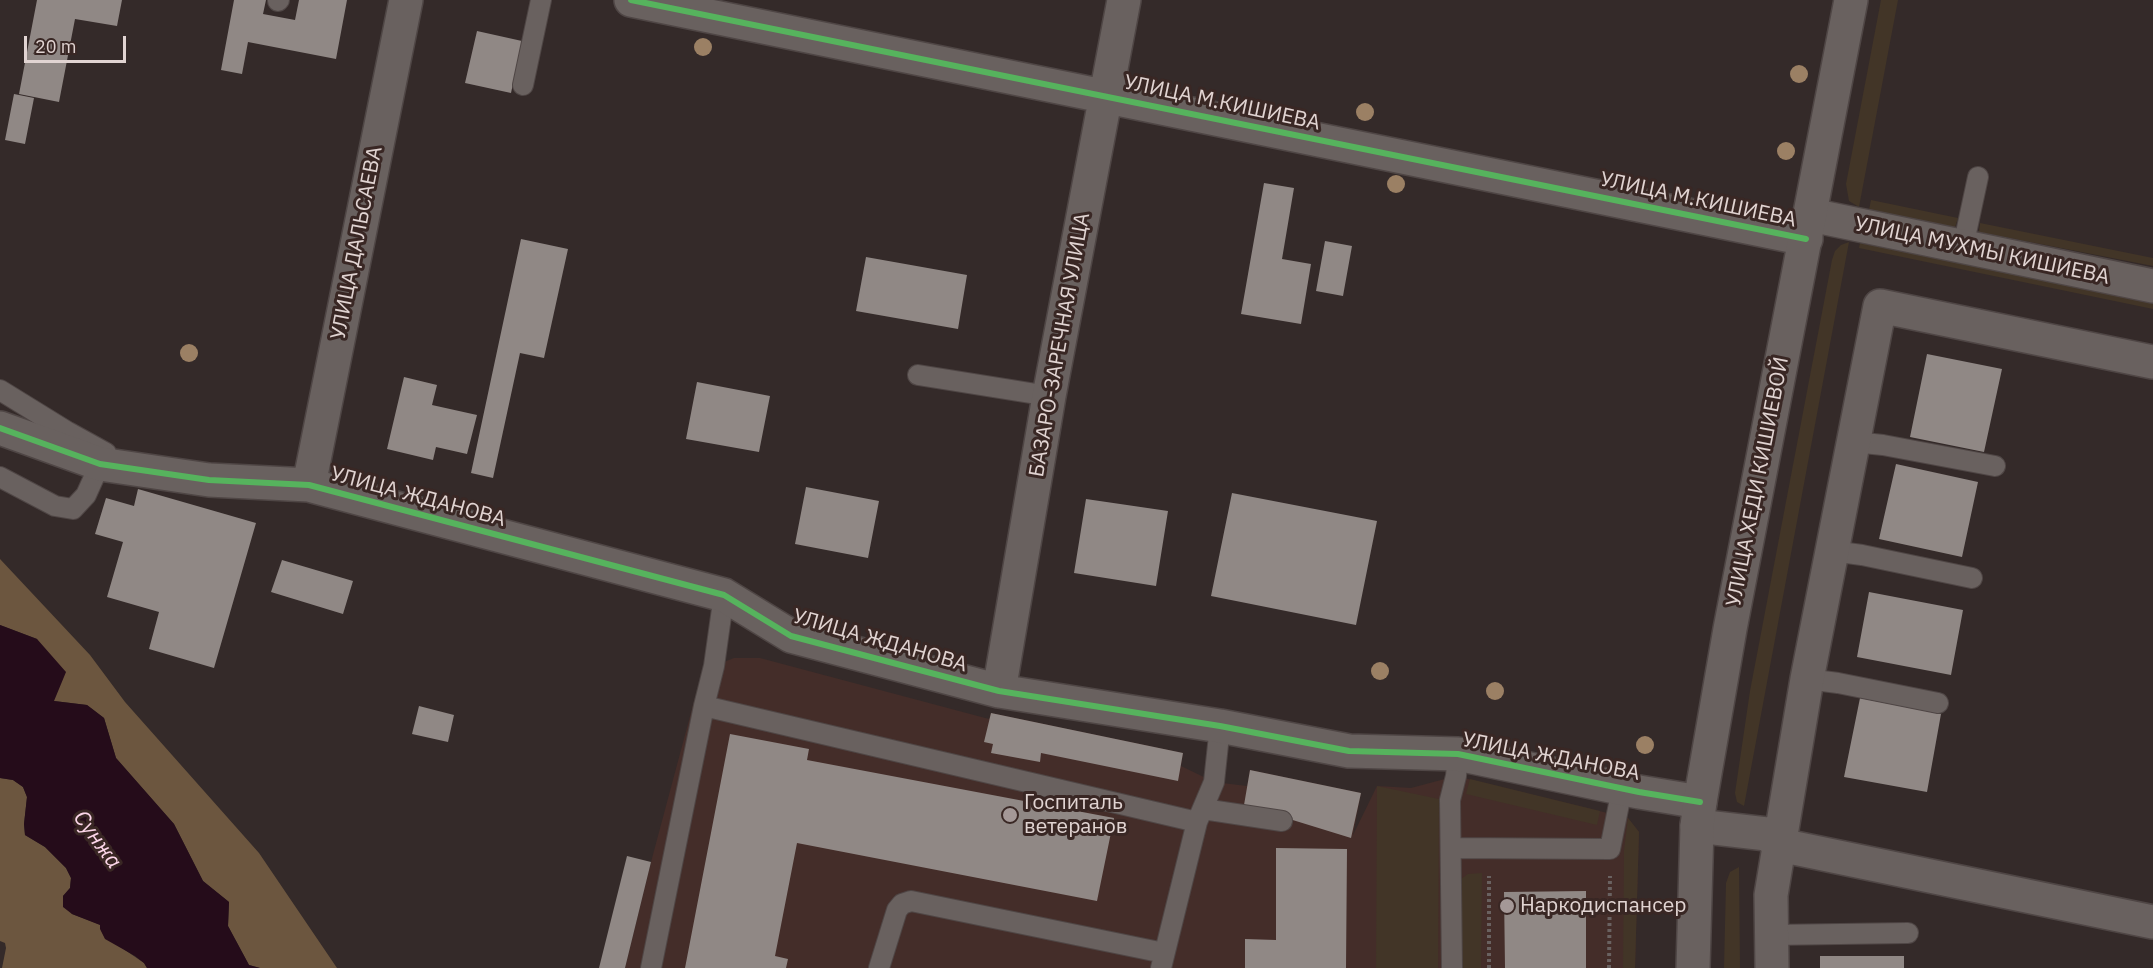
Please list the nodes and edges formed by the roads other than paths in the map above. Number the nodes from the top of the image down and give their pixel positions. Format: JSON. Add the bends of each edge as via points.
{"nodes":[{"id":1,"x":406,"y":0,"type":"edge"},
{"id":2,"x":541,"y":0,"type":"edge"},
{"id":3,"x":631,"y":0,"type":"edge"},
{"id":4,"x":1124,"y":0,"type":"edge"},
{"id":5,"x":1851,"y":0,"type":"edge"},
{"id":6,"x":524,"y":85,"type":"dead end"},
{"id":7,"x":1106,"y":96,"type":"junction"},
{"id":8,"x":1978,"y":177,"type":"dead end"},
{"id":9,"x":1808,"y":227,"type":"junction"},
{"id":10,"x":1963,"y":247,"type":"junction"},
{"id":11,"x":2153,"y":286,"type":"edge"},
{"id":12,"x":2153,"y":362,"type":"edge"},
{"id":13,"x":918,"y":375,"type":"dead end"},
{"id":14,"x":0,"y":390,"type":"edge"},
{"id":15,"x":1049,"y":396,"type":"junction"},
{"id":16,"x":0,"y":428,"type":"edge"},
{"id":17,"x":1854,"y":442,"type":"junction"},
{"id":18,"x":100,"y":464,"type":"junction"},
{"id":19,"x":1995,"y":466,"type":"dead end"},
{"id":20,"x":138,"y":470,"type":"junction"},
{"id":21,"x":0,"y":477,"type":"edge"},
{"id":22,"x":309,"y":485,"type":"junction"},
{"id":23,"x":1832,"y":551,"type":"junction"},
{"id":24,"x":1972,"y":578,"type":"dead end"},
{"id":25,"x":724,"y":595,"type":"junction"},
{"id":26,"x":1807,"y":679,"type":"junction"},
{"id":27,"x":999,"y":691,"type":"junction"},
{"id":28,"x":1938,"y":703,"type":"dead end"},
{"id":29,"x":704,"y":706,"type":"junction"},
{"id":30,"x":1220,"y":726,"type":"junction"},
{"id":31,"x":1458,"y":754,"type":"junction"},
{"id":32,"x":1622,"y":789,"type":"junction"},
{"id":33,"x":1699,"y":814,"type":"junction"},
{"id":34,"x":1200,"y":816,"type":"junction"},
{"id":35,"x":1282,"y":821,"type":"dead end"},
{"id":36,"x":1780,"y":844,"type":"junction"},
{"id":37,"x":1451,"y":848,"type":"junction"},
{"id":38,"x":2153,"y":922,"type":"edge"},
{"id":39,"x":1908,"y":933,"type":"dead end"},
{"id":40,"x":1772,"y":935,"type":"junction"},
{"id":41,"x":1162,"y":960,"type":"edge"},
{"id":42,"x":651,"y":968,"type":"edge"},
{"id":43,"x":879,"y":968,"type":"edge"},
{"id":44,"x":1452,"y":968,"type":"edge"},
{"id":45,"x":1693,"y":968,"type":"edge"},
{"id":46,"x":1772,"y":968,"type":"edge"}],
"edges":[{"from":1,"to":22,"type":"street","name":"УЛИЦА ДАЛЬСАЕВА"},
{"from":2,"to":6,"type":"lane"},
{"from":3,"to":7,"type":"street","name":"УЛИЦА М.КИШИЕВА"},
{"from":4,"to":7,"type":"street","name":"БАЗАРО-ЗАРЕЧНАЯ УЛИЦА"},
{"from":5,"to":9,"type":"street","name":"УЛИЦА ХЕДИ КИШИЕВОЙ"},
{"from":7,"to":9,"type":"street","name":"УЛИЦА М.КИШИЕВА"},
{"from":7,"to":15,"type":"street","name":"БАЗАРО-ЗАРЕЧНАЯ УЛИЦА"},
{"from":8,"to":10,"type":"lane"},
{"from":9,"to":10,"type":"street","name":"УЛИЦА МУХМЫ КИШИЕВА"},
{"from":9,"to":33,"type":"street","name":"УЛИЦА ХЕДИ КИШИЕВОЙ","via":[[1730,629]]},
{"from":10,"to":11,"type":"street","name":"УЛИЦА МУХМЫ КИШИЕВА"},
{"from":12,"to":17,"type":"street","via":[[1880,306]]},
{"from":13,"to":15,"type":"lane"},
{"from":14,"to":20,"type":"lane"},
{"from":15,"to":27,"type":"street","name":"БАЗАРО-ЗАРЕЧНАЯ УЛИЦА"},
{"from":16,"to":18,"type":"street","name":"УЛИЦА ЖДАНОВА"},
{"from":17,"to":19,"type":"lane"},
{"from":17,"to":23,"type":"street"},
{"from":18,"to":20,"type":"street","name":"УЛИЦА ЖДАНОВА"},
{"from":18,"to":21,"type":"lane","via":[[86,495],[73,509],[55,506]]},
{"from":20,"to":22,"type":"street","name":"УЛИЦА ЖДАНОВА","via":[[209,480]]},
{"from":22,"to":25,"type":"street","name":"УЛИЦА ЖДАНОВА"},
{"from":23,"to":24,"type":"lane"},
{"from":23,"to":26,"type":"street"},
{"from":25,"to":27,"type":"street","name":"УЛИЦА ЖДАНОВА","via":[[791,636]]},
{"from":25,"to":29,"type":"lane"},
{"from":26,"to":28,"type":"lane"},
{"from":26,"to":36,"type":"street"},
{"from":27,"to":30,"type":"street","name":"УЛИЦА ЖДАНОВА"},
{"from":29,"to":34,"type":"lane"},
{"from":29,"to":42,"type":"lane"},
{"from":30,"to":31,"type":"street","name":"УЛИЦА ЖДАНОВА","via":[[1349,751]]},
{"from":30,"to":34,"type":"lane","via":[[1215,778]]},
{"from":31,"to":32,"type":"street","name":"УЛИЦА ЖДАНОВА"},
{"from":31,"to":37,"type":"lane","via":[[1450,800]]},
{"from":32,"to":33,"type":"street","name":"УЛИЦА ЖДАНОВА"},
{"from":32,"to":37,"type":"lane","via":[[1610,849]]},
{"from":33,"to":36,"type":"street","name":"УЛИЦА ЖДАНОВА","via":[[1767,834]]},
{"from":33,"to":45,"type":"street","name":"УЛИЦА ХЕДИ КИШИЕВОЙ"},
{"from":34,"to":35,"type":"lane"},
{"from":34,"to":41,"type":"lane"},
{"from":36,"to":38,"type":"street","name":"УЛИЦА ЖДАНОВА"},
{"from":36,"to":40,"type":"street","via":[[1771,895]]},
{"from":37,"to":44,"type":"lane"},
{"from":39,"to":40,"type":"lane"},
{"from":40,"to":46,"type":"street"},
{"from":41,"to":43,"type":"lane","via":[[911,901],[897,910]]}]}
